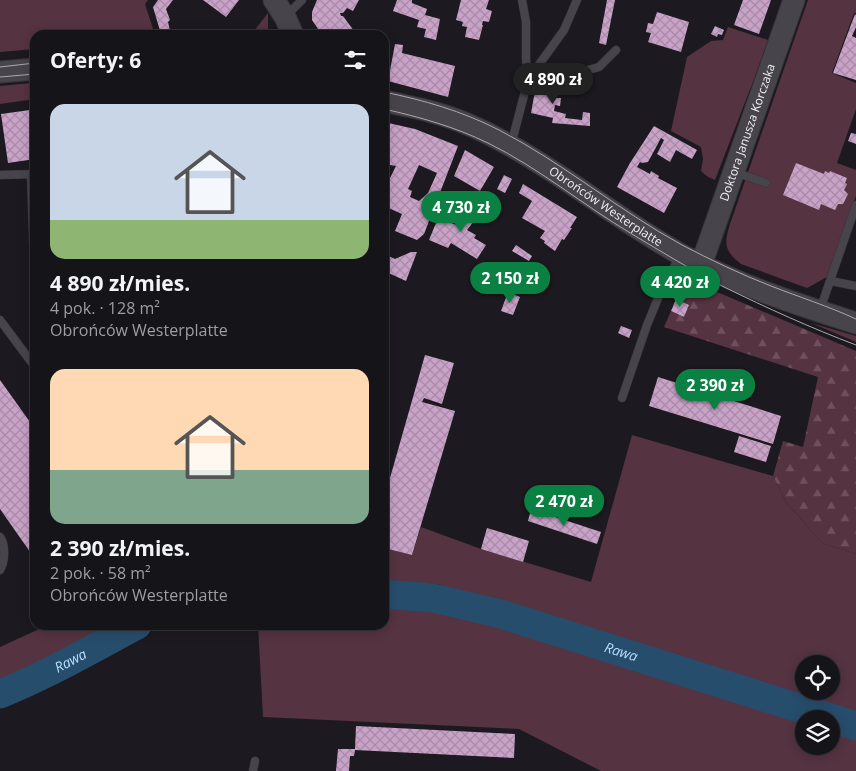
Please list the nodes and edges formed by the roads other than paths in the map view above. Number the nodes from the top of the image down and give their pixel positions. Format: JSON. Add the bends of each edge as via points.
{"nodes":[{"id":1,"x":302,"y":0,"type":"edge"},
{"id":2,"x":522,"y":0,"type":"edge"},
{"id":3,"x":577,"y":0,"type":"edge"},
{"id":4,"x":794,"y":0,"type":"edge"},
{"id":5,"x":283,"y":22,"type":"edge"},
{"id":6,"x":616,"y":50,"type":"dead end"},
{"id":7,"x":30,"y":69,"type":"edge"},
{"id":8,"x":0,"y":72,"type":"edge"},
{"id":9,"x":528,"y":80,"type":"junction"},
{"id":10,"x":389,"y":102,"type":"edge"},
{"id":11,"x":511,"y":146,"type":"junction"},
{"id":12,"x":734,"y":171,"type":"junction"},
{"id":13,"x":30,"y":174,"type":"edge"},
{"id":14,"x":0,"y":175,"type":"edge"},
{"id":15,"x":766,"y":183,"type":"dead end"},
{"id":16,"x":856,"y":205,"type":"edge"},
{"id":17,"x":854,"y":218,"type":"edge"},
{"id":18,"x":681,"y":254,"type":"junction"},
{"id":19,"x":700,"y":264,"type":"junction"},
{"id":20,"x":831,"y":281,"type":"junction"},
{"id":21,"x":856,"y":286,"type":"edge"},
{"id":22,"x":819,"y":311,"type":"junction"},
{"id":23,"x":0,"y":320,"type":"edge"},
{"id":24,"x":856,"y":323,"type":"edge"},
{"id":25,"x":30,"y":360,"type":"edge"},
{"id":26,"x":622,"y":398,"type":"dead end"},
{"id":27,"x":0,"y":537,"type":"edge"},
{"id":28,"x":0,"y":570,"type":"edge"},
{"id":29,"x":255,"y":761,"type":"dead end"},
{"id":30,"x":253,"y":771,"type":"edge"}],
"edges":[{"from":1,"to":5,"type":"lane"},
{"from":2,"to":9,"type":"lane"},
{"from":3,"to":9,"type":"lane","via":[[564,30]]},
{"from":4,"to":12,"type":"street","name":"Doktora Janusza Korczaka"},
{"from":6,"to":9,"type":"lane","via":[[599,67],[578,74],[536,75]]},
{"from":7,"to":8,"type":"street"},
{"from":9,"to":11,"type":"lane"},
{"from":10,"to":11,"type":"street","name":"Obrońców Westerplatte","via":[[453,119]]},
{"from":11,"to":18,"type":"street","name":"Obrońców Westerplatte"},
{"from":12,"to":15,"type":"lane"},
{"from":12,"to":19,"type":"street","name":"Doktora Janusza Korczaka"},
{"from":13,"to":14,"type":"lane"},
{"from":16,"to":17,"type":"lane"},
{"from":17,"to":20,"type":"lane"},
{"from":18,"to":19,"type":"street","name":"Obrońców Westerplatte"},
{"from":18,"to":26,"type":"lane","via":[[647,324]]},
{"from":19,"to":22,"type":"street","name":"Obrońców Westerplatte"},
{"from":20,"to":21,"type":"lane"},
{"from":20,"to":22,"type":"lane"},
{"from":22,"to":24,"type":"street","name":"Obrońców Westerplatte"},
{"from":23,"to":25,"type":"lane"},
{"from":27,"to":28,"type":"lane","via":[[4,564]]},
{"from":29,"to":30,"type":"lane"}]}
